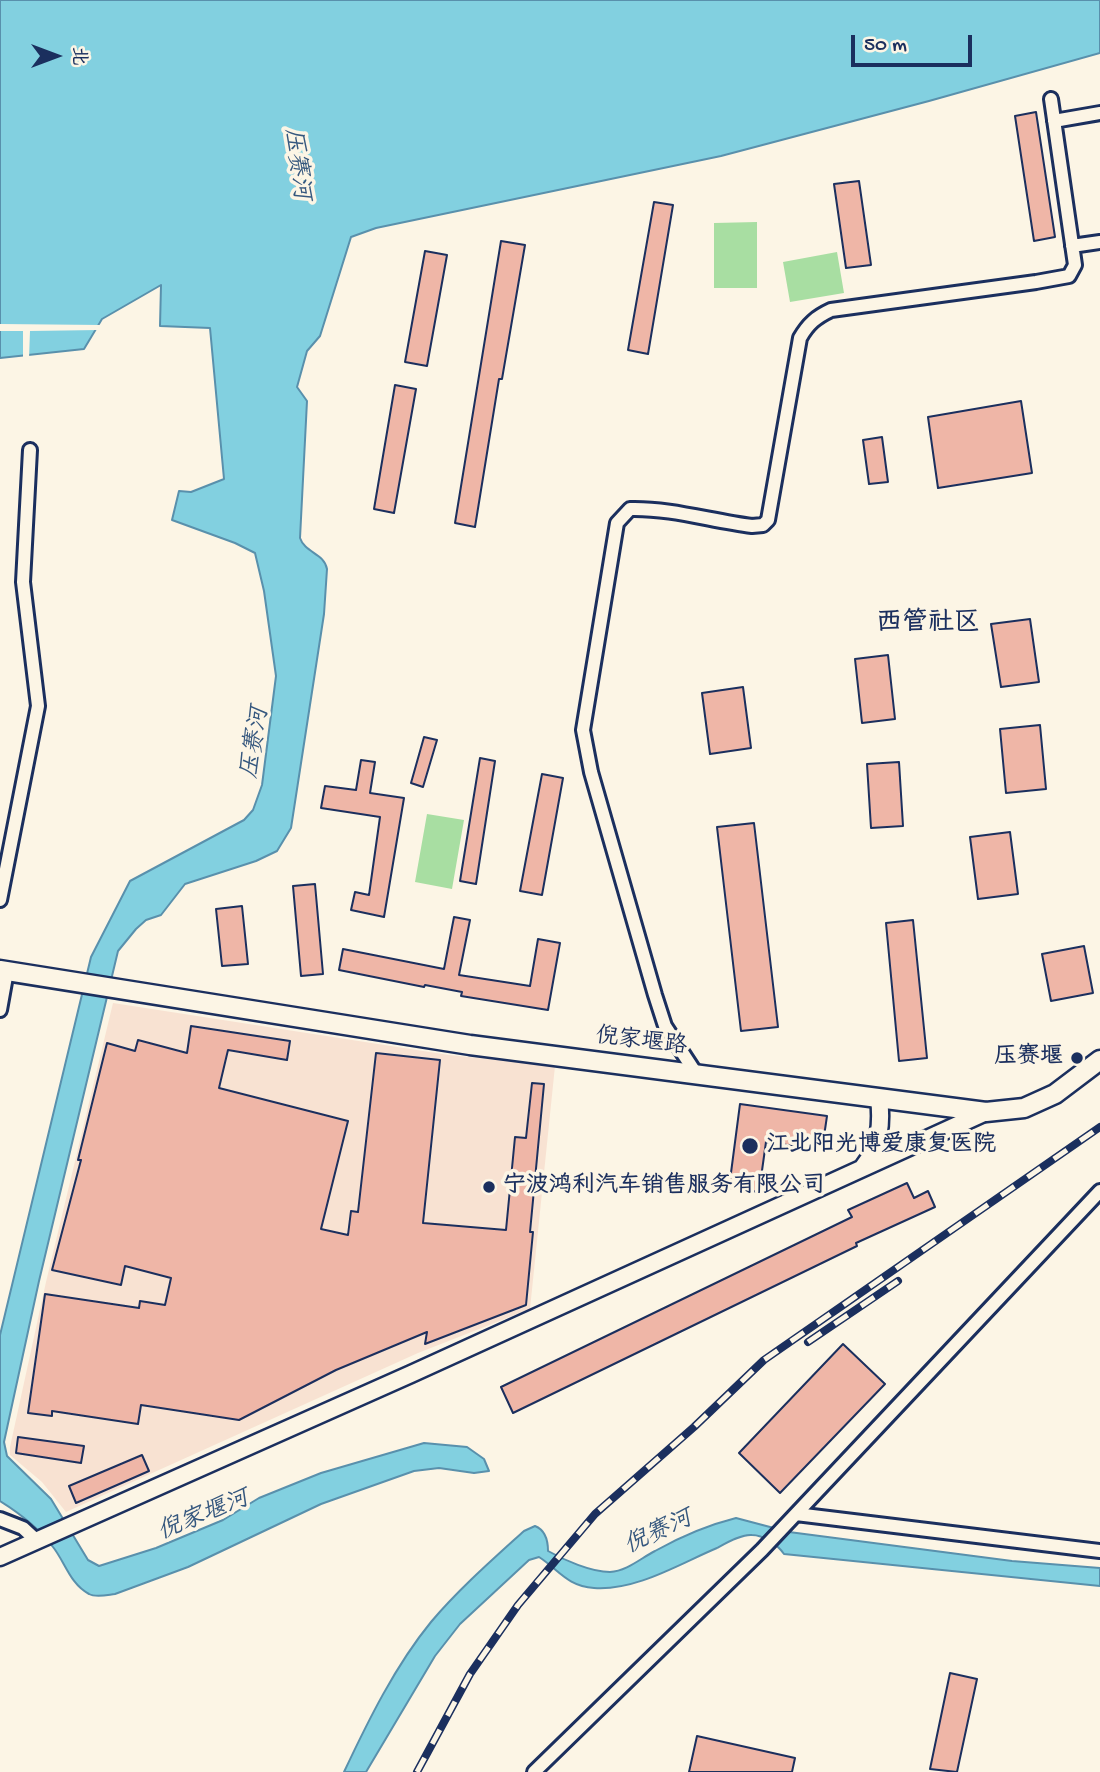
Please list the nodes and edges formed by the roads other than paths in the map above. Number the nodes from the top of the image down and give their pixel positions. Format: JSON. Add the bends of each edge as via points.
{"nodes":[{"id":1,"x":1051,"y":99,"type":"dead end"},
{"id":2,"x":1100,"y":113,"type":"edge"},
{"id":3,"x":1054,"y":121,"type":"junction"},
{"id":4,"x":1100,"y":242,"type":"edge"},
{"id":5,"x":1072,"y":246,"type":"junction"},
{"id":6,"x":30,"y":450,"type":"dead end"},
{"id":7,"x":0,"y":901,"type":"edge"},
{"id":8,"x":4,"y":970,"type":"edge"},
{"id":9,"x":0,"y":1010,"type":"edge"},
{"id":10,"x":1100,"y":1060,"type":"edge"},
{"id":11,"x":697,"y":1075,"type":"junction"},
{"id":12,"x":879,"y":1098,"type":"junction"},
{"id":13,"x":986,"y":1112,"type":"junction"},
{"id":14,"x":862,"y":1169,"type":"junction"},
{"id":15,"x":1100,"y":1191,"type":"edge"},
{"id":16,"x":796,"y":1514,"type":"junction"},
{"id":17,"x":0,"y":1519,"type":"edge"},
{"id":18,"x":38,"y":1541,"type":"junction"},
{"id":19,"x":1100,"y":1551,"type":"edge"},
{"id":20,"x":0,"y":1557,"type":"edge"},
{"id":21,"x":534,"y":1772,"type":"edge"}],
"edges":[{"from":1,"to":3,"type":"street"},
{"from":2,"to":3,"type":"street"},
{"from":3,"to":5,"type":"street"},
{"from":4,"to":5,"type":"street"},
{"from":5,"to":11,"type":"street","via":[[1075,265],[1069,276],[1062,278],[831,310],[817,316],[800,338],[768,520],[762,524],[639,509],[630,509],[617,523],[583,730],[591,772],[665,1026]]},
{"from":6,"to":7,"type":"street","via":[[23,582],[38,706]]},
{"from":8,"to":9,"type":"street"},
{"from":8,"to":11,"type":"main road","name":"倪家堰路","via":[[470,1045]]},
{"from":10,"to":13,"type":"main road","name":"倪家堰路","via":[[1055,1094],[1024,1108]]},
{"from":11,"to":12,"type":"main road","name":"倪家堰路"},
{"from":12,"to":13,"type":"main road","name":"倪家堰路"},
{"from":12,"to":14,"type":"street","via":[[880,1133],[874,1154]]},
{"from":13,"to":14,"type":"street"},
{"from":14,"to":18,"type":"street"},
{"from":15,"to":16,"type":"street"},
{"from":16,"to":19,"type":"street"},
{"from":16,"to":21,"type":"street"},
{"from":17,"to":18,"type":"street","via":[[23,1528]]},
{"from":18,"to":20,"type":"street"}]}
